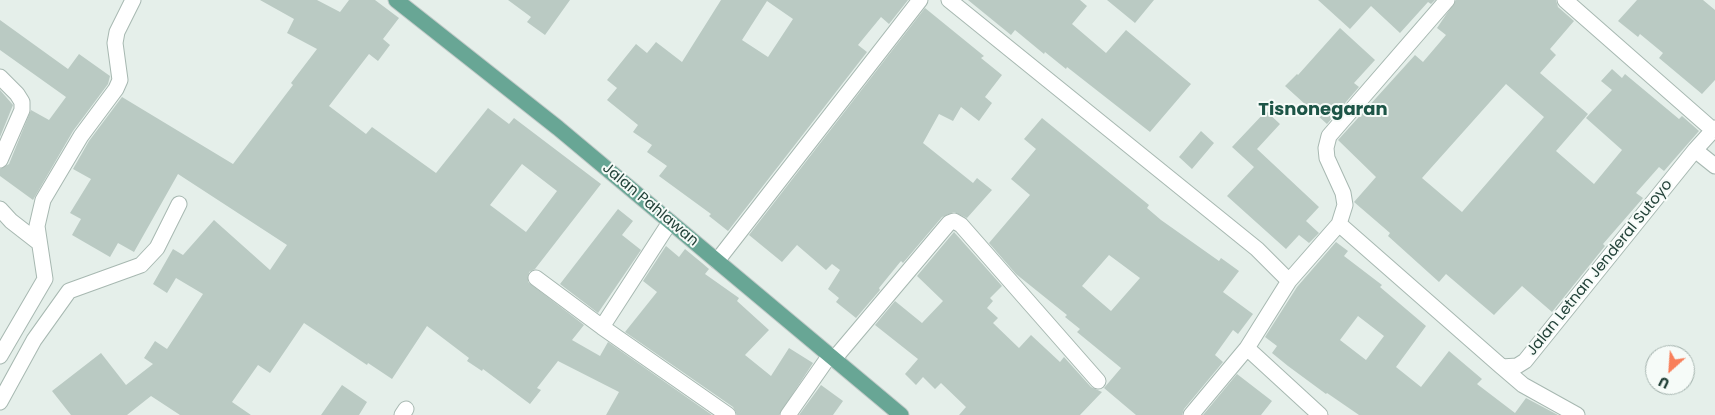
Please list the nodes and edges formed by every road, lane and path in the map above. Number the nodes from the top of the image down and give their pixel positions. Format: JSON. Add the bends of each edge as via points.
{"nodes":[{"id":1,"x":133,"y":0,"type":"edge"},
{"id":2,"x":396,"y":0,"type":"edge"},
{"id":3,"x":920,"y":0,"type":"edge"},
{"id":4,"x":948,"y":0,"type":"edge"},
{"id":5,"x":1447,"y":0,"type":"edge"},
{"id":6,"x":1565,"y":0,"type":"edge"},
{"id":7,"x":0,"y":77,"type":"edge"},
{"id":8,"x":1714,"y":129,"type":"edge"},
{"id":9,"x":1695,"y":150,"type":"junction"},
{"id":10,"x":0,"y":160,"type":"edge"},
{"id":11,"x":1715,"y":166,"type":"edge"},
{"id":12,"x":179,"y":204,"type":"dead end"},
{"id":13,"x":0,"y":210,"type":"edge"},
{"id":14,"x":670,"y":222,"type":"junction"},
{"id":15,"x":1339,"y":224,"type":"junction"},
{"id":16,"x":38,"y":242,"type":"junction"},
{"id":17,"x":717,"y":261,"type":"junction"},
{"id":18,"x":536,"y":278,"type":"dead end"},
{"id":19,"x":45,"y":279,"type":"junction"},
{"id":20,"x":1289,"y":281,"type":"junction"},
{"id":21,"x":69,"y":291,"type":"junction"},
{"id":22,"x":602,"y":328,"type":"junction"},
{"id":23,"x":14,"y":332,"type":"junction"},
{"id":24,"x":34,"y":340,"type":"junction"},
{"id":25,"x":1247,"y":348,"type":"junction"},
{"id":26,"x":0,"y":356,"type":"edge"},
{"id":27,"x":832,"y":357,"type":"junction"},
{"id":28,"x":1502,"y":367,"type":"junction"},
{"id":29,"x":1098,"y":381,"type":"dead end"},
{"id":30,"x":0,"y":402,"type":"edge"},
{"id":31,"x":728,"y":415,"type":"edge"},
{"id":32,"x":788,"y":415,"type":"edge"},
{"id":33,"x":901,"y":415,"type":"edge"},
{"id":34,"x":1191,"y":415,"type":"edge"},
{"id":35,"x":1320,"y":415,"type":"edge"},
{"id":36,"x":1577,"y":415,"type":"edge"}],
"edges":[{"from":1,"to":16,"type":"street","via":[[115,43],[120,80],[43,200],[37,226]]},
{"from":2,"to":14,"type":"main road","name":"Jalan Pahlawan","via":[[558,128]]},
{"from":3,"to":17,"type":"street"},
{"from":4,"to":20,"type":"street","via":[[1257,249]]},
{"from":5,"to":15,"type":"street","via":[[1328,136],[1327,158],[1343,192],[1345,204]]},
{"from":6,"to":8,"type":"street"},
{"from":7,"to":10,"type":"street","via":[[17,94],[22,110]]},
{"from":8,"to":9,"type":"street","name":"Jalan Letnan Jenderal Sutoyo"},
{"from":9,"to":11,"type":"street"},
{"from":9,"to":28,"type":"street","name":"Jalan Letnan Jenderal Sutoyo","via":[[1525,362]]},
{"from":12,"to":21,"type":"street","via":[[157,248],[141,265]]},
{"from":13,"to":16,"type":"street"},
{"from":14,"to":17,"type":"main road","name":"Jalan Pahlawan"},
{"from":14,"to":22,"type":"street"},
{"from":15,"to":20,"type":"street"},
{"from":15,"to":28,"type":"street"},
{"from":16,"to":19,"type":"street"},
{"from":17,"to":27,"type":"main road","name":"Jalan Pahlawan"},
{"from":18,"to":22,"type":"street"},
{"from":19,"to":21,"type":"street"},
{"from":19,"to":23,"type":"street"},
{"from":20,"to":25,"type":"street"},
{"from":21,"to":24,"type":"street"},
{"from":22,"to":31,"type":"street"},
{"from":23,"to":24,"type":"street"},
{"from":23,"to":26,"type":"street"},
{"from":24,"to":30,"type":"street"},
{"from":25,"to":34,"type":"street"},
{"from":25,"to":35,"type":"street"},
{"from":27,"to":29,"type":"street","via":[[954,221],[961,225]]},
{"from":27,"to":32,"type":"street"},
{"from":27,"to":33,"type":"main road","name":"Jalan Pahlawan"},
{"from":28,"to":36,"type":"street","via":[[1523,385]]}]}
